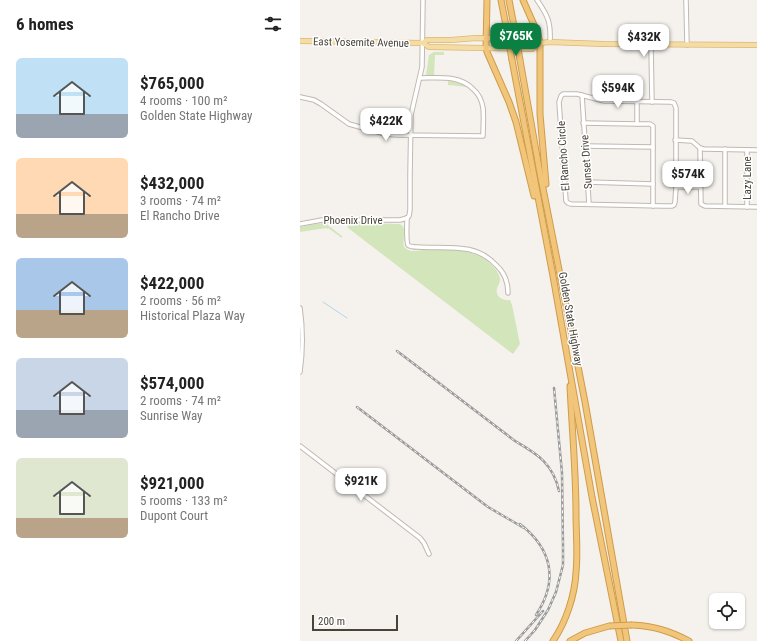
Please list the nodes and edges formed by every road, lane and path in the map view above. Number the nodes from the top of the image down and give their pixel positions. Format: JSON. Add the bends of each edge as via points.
{"nodes":[{"id":1,"x":423,"y":0,"type":"edge"},
{"id":2,"x":487,"y":0,"type":"edge"},
{"id":3,"x":501,"y":0,"type":"edge"},
{"id":4,"x":508,"y":0,"type":"edge"},
{"id":5,"x":523,"y":0,"type":"edge"},
{"id":6,"x":537,"y":0,"type":"edge"},
{"id":7,"x":686,"y":0,"type":"edge"},
{"id":8,"x":486,"y":38,"type":"junction"},
{"id":9,"x":300,"y":41,"type":"edge"},
{"id":10,"x":550,"y":42,"type":"junction"},
{"id":11,"x":423,"y":43,"type":"junction"},
{"id":12,"x":540,"y":43,"type":"junction"},
{"id":13,"x":651,"y":45,"type":"junction"},
{"id":14,"x":686,"y":45,"type":"junction"},
{"id":15,"x":757,"y":45,"type":"edge"},
{"id":16,"x":486,"y":48,"type":"junction"},
{"id":17,"x":420,"y":78,"type":"junction"},
{"id":18,"x":582,"y":95,"type":"junction"},
{"id":19,"x":300,"y":96,"type":"edge"},
{"id":20,"x":637,"y":102,"type":"junction"},
{"id":21,"x":652,"y":102,"type":"junction"},
{"id":22,"x":583,"y":124,"type":"junction"},
{"id":23,"x":636,"y":124,"type":"junction"},
{"id":24,"x":410,"y":136,"type":"junction"},
{"id":25,"x":675,"y":140,"type":"junction"},
{"id":26,"x":585,"y":146,"type":"junction"},
{"id":27,"x":653,"y":147,"type":"junction"},
{"id":28,"x":700,"y":148,"type":"junction"},
{"id":29,"x":725,"y":149,"type":"junction"},
{"id":30,"x":747,"y":150,"type":"junction"},
{"id":31,"x":757,"y":150,"type":"edge"},
{"id":32,"x":587,"y":182,"type":"junction"},
{"id":33,"x":653,"y":184,"type":"junction"},
{"id":34,"x":676,"y":187,"type":"junction"},
{"id":35,"x":700,"y":187,"type":"junction"},
{"id":36,"x":589,"y":204,"type":"junction"},
{"id":37,"x":653,"y":206,"type":"junction"},
{"id":38,"x":725,"y":206,"type":"junction"},
{"id":39,"x":747,"y":207,"type":"junction"},
{"id":40,"x":757,"y":207,"type":"edge"},
{"id":41,"x":549,"y":217,"type":"junction"},
{"id":42,"x":406,"y":218,"type":"junction"},
{"id":43,"x":300,"y":224,"type":"edge"},
{"id":44,"x":548,"y":253,"type":"junction"},
{"id":45,"x":508,"y":292,"type":"dead end"},
{"id":46,"x":300,"y":308,"type":"edge"},
{"id":47,"x":569,"y":367,"type":"junction"},
{"id":48,"x":300,"y":372,"type":"edge"},
{"id":49,"x":300,"y":446,"type":"edge"},
{"id":50,"x":429,"y":554,"type":"dead end"},
{"id":51,"x":632,"y":626,"type":"junction"},
{"id":52,"x":609,"y":628,"type":"junction"},
{"id":53,"x":553,"y":641,"type":"edge"},
{"id":54,"x":570,"y":641,"type":"edge"},
{"id":55,"x":575,"y":641,"type":"edge"},
{"id":56,"x":621,"y":641,"type":"edge"},
{"id":57,"x":629,"y":641,"type":"edge"},
{"id":58,"x":684,"y":641,"type":"edge"},
{"id":59,"x":689,"y":641,"type":"edge"}],
"edges":[{"from":1,"to":11,"type":"street"},
{"from":2,"to":8,"type":"highway"},
{"from":3,"to":44,"type":"highway","name":"Golden State Highway","bridge":true},
{"from":4,"to":41,"type":"highway","name":"Golden State Highway","bridge":true},
{"from":5,"to":12,"type":"highway"},
{"from":6,"to":10,"type":"street","via":[[548,19]]},
{"from":7,"to":14,"type":"street"},
{"from":8,"to":11,"type":"main road","name":"East Yosemite Avenue","via":[[427,40]]},
{"from":8,"to":12,"type":"main road","name":"East Yosemite Avenue","via":[[532,40]]},
{"from":8,"to":16,"type":"highway"},
{"from":9,"to":11,"type":"main road","name":"East Yosemite Avenue"},
{"from":10,"to":12,"type":"main road","name":"East Yosemite Avenue"},
{"from":10,"to":13,"type":"main road","name":"East Yosemite Avenue"},
{"from":11,"to":16,"type":"main road","name":"East Yosemite Avenue","via":[[429,47]]},
{"from":11,"to":17,"type":"street"},
{"from":12,"to":16,"type":"main road","name":"East Yosemite Avenue","via":[[532,49]]},
{"from":12,"to":41,"type":"highway","via":[[540,114]]},
{"from":13,"to":14,"type":"main road","name":"East Yosemite Avenue"},
{"from":13,"to":21,"type":"street"},
{"from":14,"to":15,"type":"main road","name":"East Yosemite Avenue"},
{"from":16,"to":44,"type":"highway","via":[[516,122]]},
{"from":17,"to":24,"type":"street","via":[[411,115]]},
{"from":17,"to":24,"type":"street","via":[[456,79],[468,84],[477,92],[483,108],[483,136]]},
{"from":18,"to":20,"type":"street","name":"El Rancho Circle","via":[[604,101]]},
{"from":18,"to":22,"type":"street","name":"Sunset Drive"},
{"from":18,"to":36,"type":"street","name":"El Rancho Circle","via":[[563,94],[559,102],[566,201],[571,204]]},
{"from":19,"to":24,"type":"street","via":[[314,100],[349,124],[389,135]]},
{"from":20,"to":21,"type":"street","name":"El Rancho Circle"},
{"from":20,"to":23,"type":"street"},
{"from":21,"to":25,"type":"street","name":"El Rancho Circle","via":[[675,104]]},
{"from":22,"to":23,"type":"street"},
{"from":22,"to":26,"type":"street","name":"Sunset Drive"},
{"from":23,"to":27,"type":"street","via":[[653,126]]},
{"from":24,"to":42,"type":"street","via":[[410,210]]},
{"from":25,"to":28,"type":"street","via":[[692,141]]},
{"from":25,"to":34,"type":"street","name":"El Rancho Circle"},
{"from":26,"to":27,"type":"street"},
{"from":26,"to":32,"type":"street","name":"Sunset Drive"},
{"from":27,"to":33,"type":"street"},
{"from":28,"to":29,"type":"street"},
{"from":28,"to":35,"type":"street"},
{"from":29,"to":30,"type":"street"},
{"from":29,"to":38,"type":"street"},
{"from":30,"to":31,"type":"street"},
{"from":30,"to":39,"type":"street","name":"Lazy Lane"},
{"from":32,"to":33,"type":"street"},
{"from":32,"to":36,"type":"street","name":"Sunset Drive"},
{"from":33,"to":37,"type":"street"},
{"from":34,"to":35,"type":"street"},
{"from":34,"to":37,"type":"street","name":"El Rancho Circle","via":[[674,205]]},
{"from":35,"to":38,"type":"street","via":[[702,205]]},
{"from":36,"to":37,"type":"street","name":"El Rancho Circle"},
{"from":38,"to":39,"type":"street"},
{"from":39,"to":40,"type":"street"},
{"from":41,"to":57,"type":"highway","name":"Golden State Highway"},
{"from":42,"to":43,"type":"street","name":"Phoenix Drive","via":[[322,220]]},
{"from":42,"to":45,"type":"street","via":[[408,244],[418,247],[469,249],[485,254],[503,273]]},
{"from":44,"to":47,"type":"highway","name":"Golden State Highway"},
{"from":46,"to":48,"type":"street","via":[[303,336]]},
{"from":47,"to":53,"type":"highway","via":[[576,482],[576,573],[571,602]]},
{"from":47,"to":56,"type":"highway","name":"Golden State Highway"},
{"from":49,"to":50,"type":"street","via":[[420,538]]},
{"from":51,"to":52,"type":"highway","bridge":true},
{"from":51,"to":58,"type":"highway","via":[[660,631]]},
{"from":51,"to":59,"type":"highway","via":[[643,625],[662,629]]},
{"from":52,"to":54,"type":"highway","via":[[593,630]]},
{"from":52,"to":55,"type":"highway"}]}
